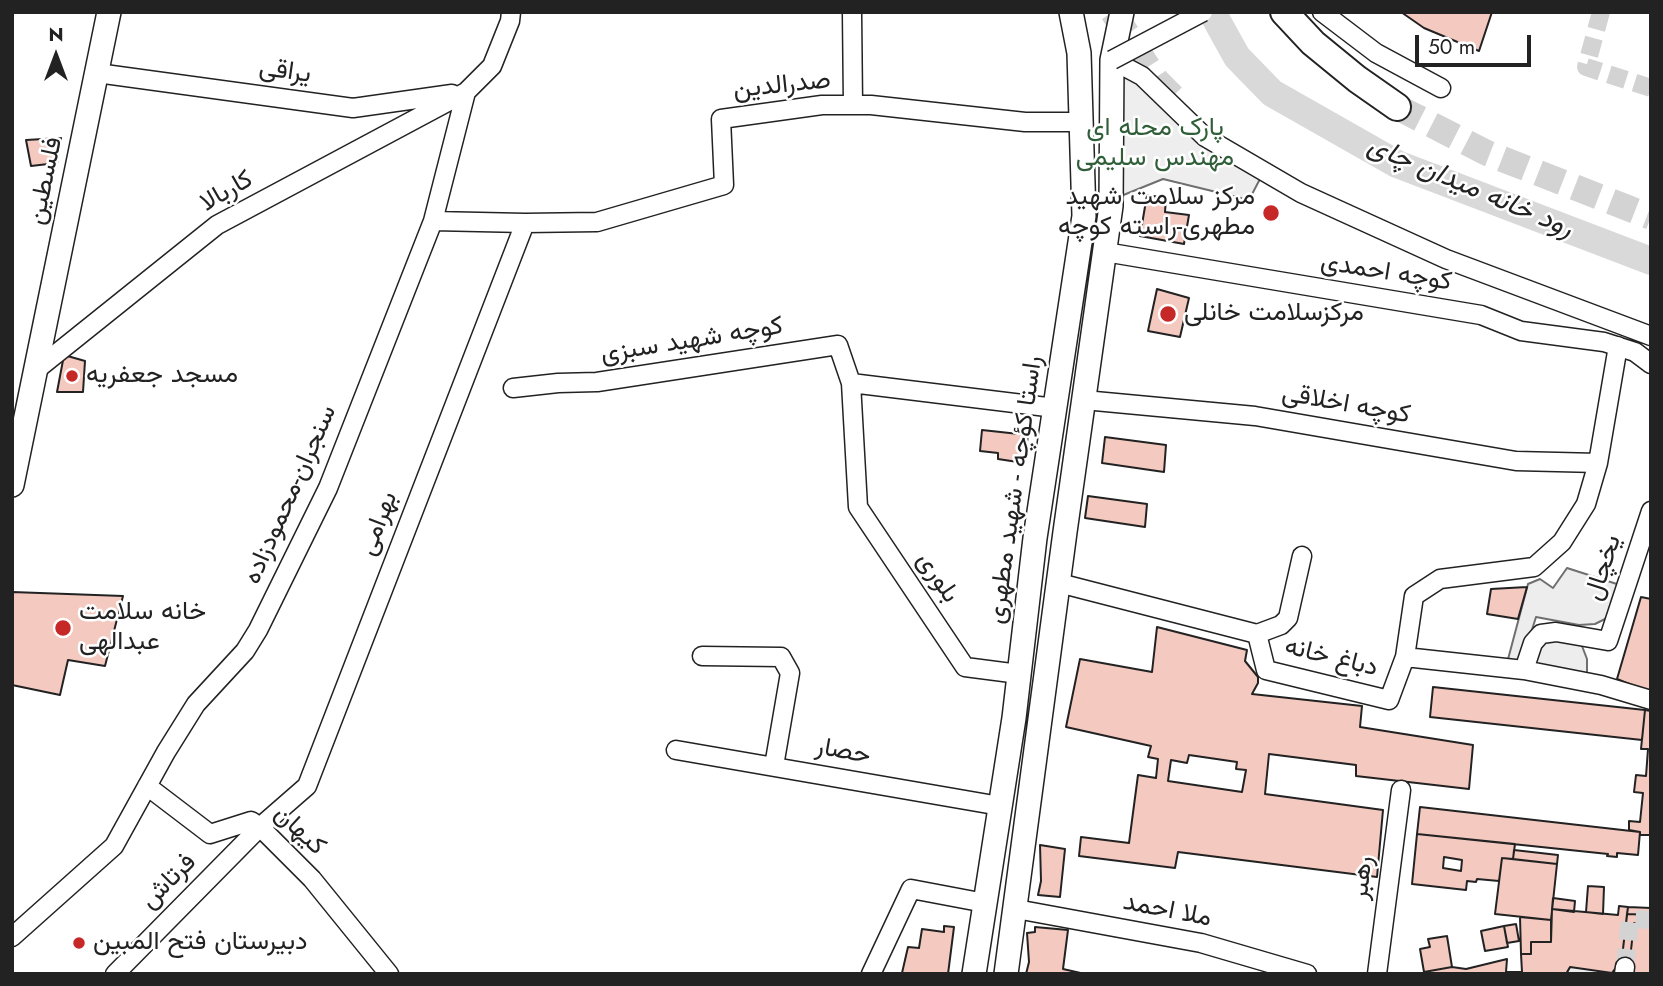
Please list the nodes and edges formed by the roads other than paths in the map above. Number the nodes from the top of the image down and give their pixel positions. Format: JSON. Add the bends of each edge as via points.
{"nodes":[{"id":1,"x":109,"y":12,"type":"edge"},
{"id":2,"x":511,"y":12,"type":"edge"},
{"id":3,"x":852,"y":12,"type":"edge"},
{"id":4,"x":1071,"y":12,"type":"edge"},
{"id":5,"x":1122,"y":12,"type":"edge"},
{"id":6,"x":1203,"y":12,"type":"edge"},
{"id":7,"x":1284,"y":12,"type":"edge"},
{"id":8,"x":1322,"y":12,"type":"edge"},
{"id":9,"x":1112,"y":60,"type":"junction"},
{"id":10,"x":1080,"y":62,"type":"junction"},
{"id":11,"x":97,"y":73,"type":"junction"},
{"id":12,"x":1441,"y":88,"type":"dead end"},
{"id":13,"x":466,"y":92,"type":"junction"},
{"id":14,"x":853,"y":105,"type":"junction"},
{"id":15,"x":1397,"y":107,"type":"tunnel mouth"},
{"id":16,"x":1082,"y":122,"type":"junction"},
{"id":17,"x":1114,"y":123,"type":"junction"},
{"id":18,"x":433,"y":221,"type":"junction"},
{"id":19,"x":525,"y":223,"type":"junction"},
{"id":20,"x":1082,"y":224,"type":"junction"},
{"id":21,"x":1109,"y":227,"type":"junction"},
{"id":22,"x":1105,"y":253,"type":"junction"},
{"id":23,"x":1651,"y":335,"type":"edge"},
{"id":24,"x":1618,"y":346,"type":"junction"},
{"id":25,"x":1651,"y":364,"type":"edge"},
{"id":26,"x":36,"y":370,"type":"junction"},
{"id":27,"x":851,"y":383,"type":"junction"},
{"id":28,"x":513,"y":388,"type":"dead end"},
{"id":29,"x":1084,"y":400,"type":"junction"},
{"id":30,"x":1055,"y":408,"type":"junction"},
{"id":31,"x":16,"y":453,"type":"edge"},
{"id":32,"x":1598,"y":463,"type":"junction"},
{"id":33,"x":12,"y":485,"type":"edge"},
{"id":34,"x":858,"y":507,"type":"joint"},
{"id":35,"x":1651,"y":511,"type":"edge"},
{"id":36,"x":1302,"y":556,"type":"dead end"},
{"id":37,"x":1059,"y":583,"type":"junction"},
{"id":38,"x":1257,"y":634,"type":"junction"},
{"id":39,"x":702,"y":656,"type":"dead end"},
{"id":40,"x":1405,"y":657,"type":"junction"},
{"id":41,"x":1524,"y":670,"type":"junction"},
{"id":42,"x":1019,"y":674,"type":"junction"},
{"id":43,"x":1651,"y":700,"type":"edge"},
{"id":44,"x":676,"y":750,"type":"dead end"},
{"id":45,"x":774,"y":766,"type":"junction"},
{"id":46,"x":147,"y":786,"type":"junction"},
{"id":47,"x":1401,"y":790,"type":"dead end"},
{"id":48,"x":1000,"y":806,"type":"junction"},
{"id":49,"x":260,"y":827,"type":"junction"},
{"id":50,"x":985,"y":903,"type":"junction"},
{"id":51,"x":1016,"y":909,"type":"junction"},
{"id":52,"x":12,"y":937,"type":"edge"},
{"id":53,"x":115,"y":974,"type":"edge"},
{"id":54,"x":389,"y":974,"type":"edge"},
{"id":55,"x":871,"y":974,"type":"edge"},
{"id":56,"x":974,"y":974,"type":"edge"},
{"id":57,"x":1006,"y":974,"type":"edge"},
{"id":58,"x":1307,"y":974,"type":"edge"},
{"id":59,"x":1377,"y":974,"type":"edge"}],
"edges":[{"from":1,"to":11,"type":"main road","name":"فلسطین"},
{"from":2,"to":13,"type":"street","via":[[492,66]]},
{"from":3,"to":14,"type":"street"},
{"from":4,"to":10,"type":"main road","name":"راستا کؤچه - شهید مطهری"},
{"from":5,"to":9,"type":"main road","name":"راستا کؤچه - شهید مطهری"},
{"from":6,"to":9,"type":"street","bridge":true},
{"from":7,"to":15,"type":"highway","via":[[1313,43]]},
{"from":8,"to":12,"type":"street","via":[[1376,53]]},
{"from":9,"to":10,"type":"main road","via":[[1104,47],[1096,45],[1086,50]]},
{"from":9,"to":17,"type":"main road","name":"راستا کؤچه - شهید مطهری"},
{"from":9,"to":23,"type":"street","via":[[1142,76],[1205,136],[1301,193],[1446,259]]},
{"from":10,"to":16,"type":"main road","name":"راستا کؤچه - شهید مطهری"},
{"from":11,"to":13,"type":"street","name":"یراقی","via":[[354,108]]},
{"from":11,"to":26,"type":"main road","name":"فلسطین"},
{"from":13,"to":18,"type":"street","name":"سنجران-محمودزاده"},
{"from":13,"to":26,"type":"street","name":"کاربالا","via":[[217,225]]},
{"from":14,"to":16,"type":"street","name":"صدرالدین","via":[[1026,122]]},
{"from":14,"to":19,"type":"street","name":"صدرالدین","via":[[722,119],[724,184],[597,222]]},
{"from":16,"to":17,"type":"main road"},
{"from":16,"to":20,"type":"main road","name":"راستا کؤچه - شهید مطهری"},
{"from":17,"to":21,"type":"main road","name":"راستا کؤچه - شهید مطهری"},
{"from":18,"to":19,"type":"street","name":"صدرالدین"},
{"from":18,"to":46,"type":"street","name":"سنجران-محمودزاده","via":[[328,488],[258,630],[245,651],[196,704]]},
{"from":19,"to":49,"type":"street","name":"بهرامی","via":[[307,786]]},
{"from":20,"to":21,"type":"main road"},
{"from":20,"to":30,"type":"main road","name":"راستا کؤچه - شهید مطهری"},
{"from":21,"to":22,"type":"main road","name":"راستا کؤچه - شهید مطهری"},
{"from":22,"to":24,"type":"street","name":"کوچه احمدی","via":[[1481,315],[1521,331]]},
{"from":22,"to":29,"type":"main road","name":"راستا کؤچه - شهید مطهری"},
{"from":24,"to":25,"type":"street","name":"کوچه احمدی"},
{"from":24,"to":32,"type":"street"},
{"from":26,"to":31,"type":"main road","name":"فلسطین"},
{"from":27,"to":28,"type":"street","name":"کوچه شهید سبزی","via":[[838,345],[597,382]]},
{"from":27,"to":30,"type":"street"},
{"from":27,"to":34,"type":"street","name":"کوچه شهید سبزی"},
{"from":29,"to":32,"type":"street","name":"کوچه اخلاقی","via":[[1255,416],[1516,461]]},
{"from":29,"to":37,"type":"main road","name":"راستا کؤچه - شهید مطهری"},
{"from":30,"to":42,"type":"main road","name":"راستا کؤچه - شهید مطهری"},
{"from":31,"to":33,"type":"main road","name":"فلسطین"},
{"from":32,"to":40,"type":"street","via":[[1580,514],[1562,542],[1534,567],[1440,579],[1414,596]]},
{"from":34,"to":42,"type":"street","name":"بلوری","via":[[965,667]]},
{"from":35,"to":41,"type":"street","name":"یخچال","via":[[1608,641],[1556,632],[1541,634]]},
{"from":36,"to":38,"type":"street","via":[[1288,618]]},
{"from":37,"to":38,"type":"street","name":"دباغ خانه"},
{"from":37,"to":51,"type":"main road","name":"راستا کؤچه - شهید مطهری"},
{"from":38,"to":40,"type":"street","name":"دباغ خانه","via":[[1266,670],[1390,700]]},
{"from":39,"to":45,"type":"street","via":[[782,657],[790,673]]},
{"from":40,"to":41,"type":"street","name":"دباغ خانه"},
{"from":41,"to":43,"type":"street","name":"دباغ خانه"},
{"from":42,"to":48,"type":"main road","name":"راستا کؤچه - شهید مطهری"},
{"from":44,"to":45,"type":"street","name":"حصار"},
{"from":45,"to":48,"type":"street","name":"حصار"},
{"from":46,"to":49,"type":"street","name":"کیهان","via":[[210,834],[251,821]]},
{"from":46,"to":52,"type":"street","name":"سنجران-محمودزاده","via":[[114,846]]},
{"from":47,"to":59,"type":"street","name":"رهبر"},
{"from":48,"to":50,"type":"main road","name":"راستا کؤچه - شهید مطهری"},
{"from":49,"to":53,"type":"street","name":"فرتاش"},
{"from":49,"to":54,"type":"street","name":"کیهان","via":[[312,879]]},
{"from":50,"to":51,"type":"main road"},
{"from":50,"to":55,"type":"street","via":[[911,889]]},
{"from":50,"to":56,"type":"main road","name":"راستا کؤچه - شهید مطهری"},
{"from":51,"to":57,"type":"main road","name":"راستا کؤچه - شهید مطهری"},
{"from":51,"to":58,"type":"street","name":"ملا احمد","via":[[1201,943]]}]}
